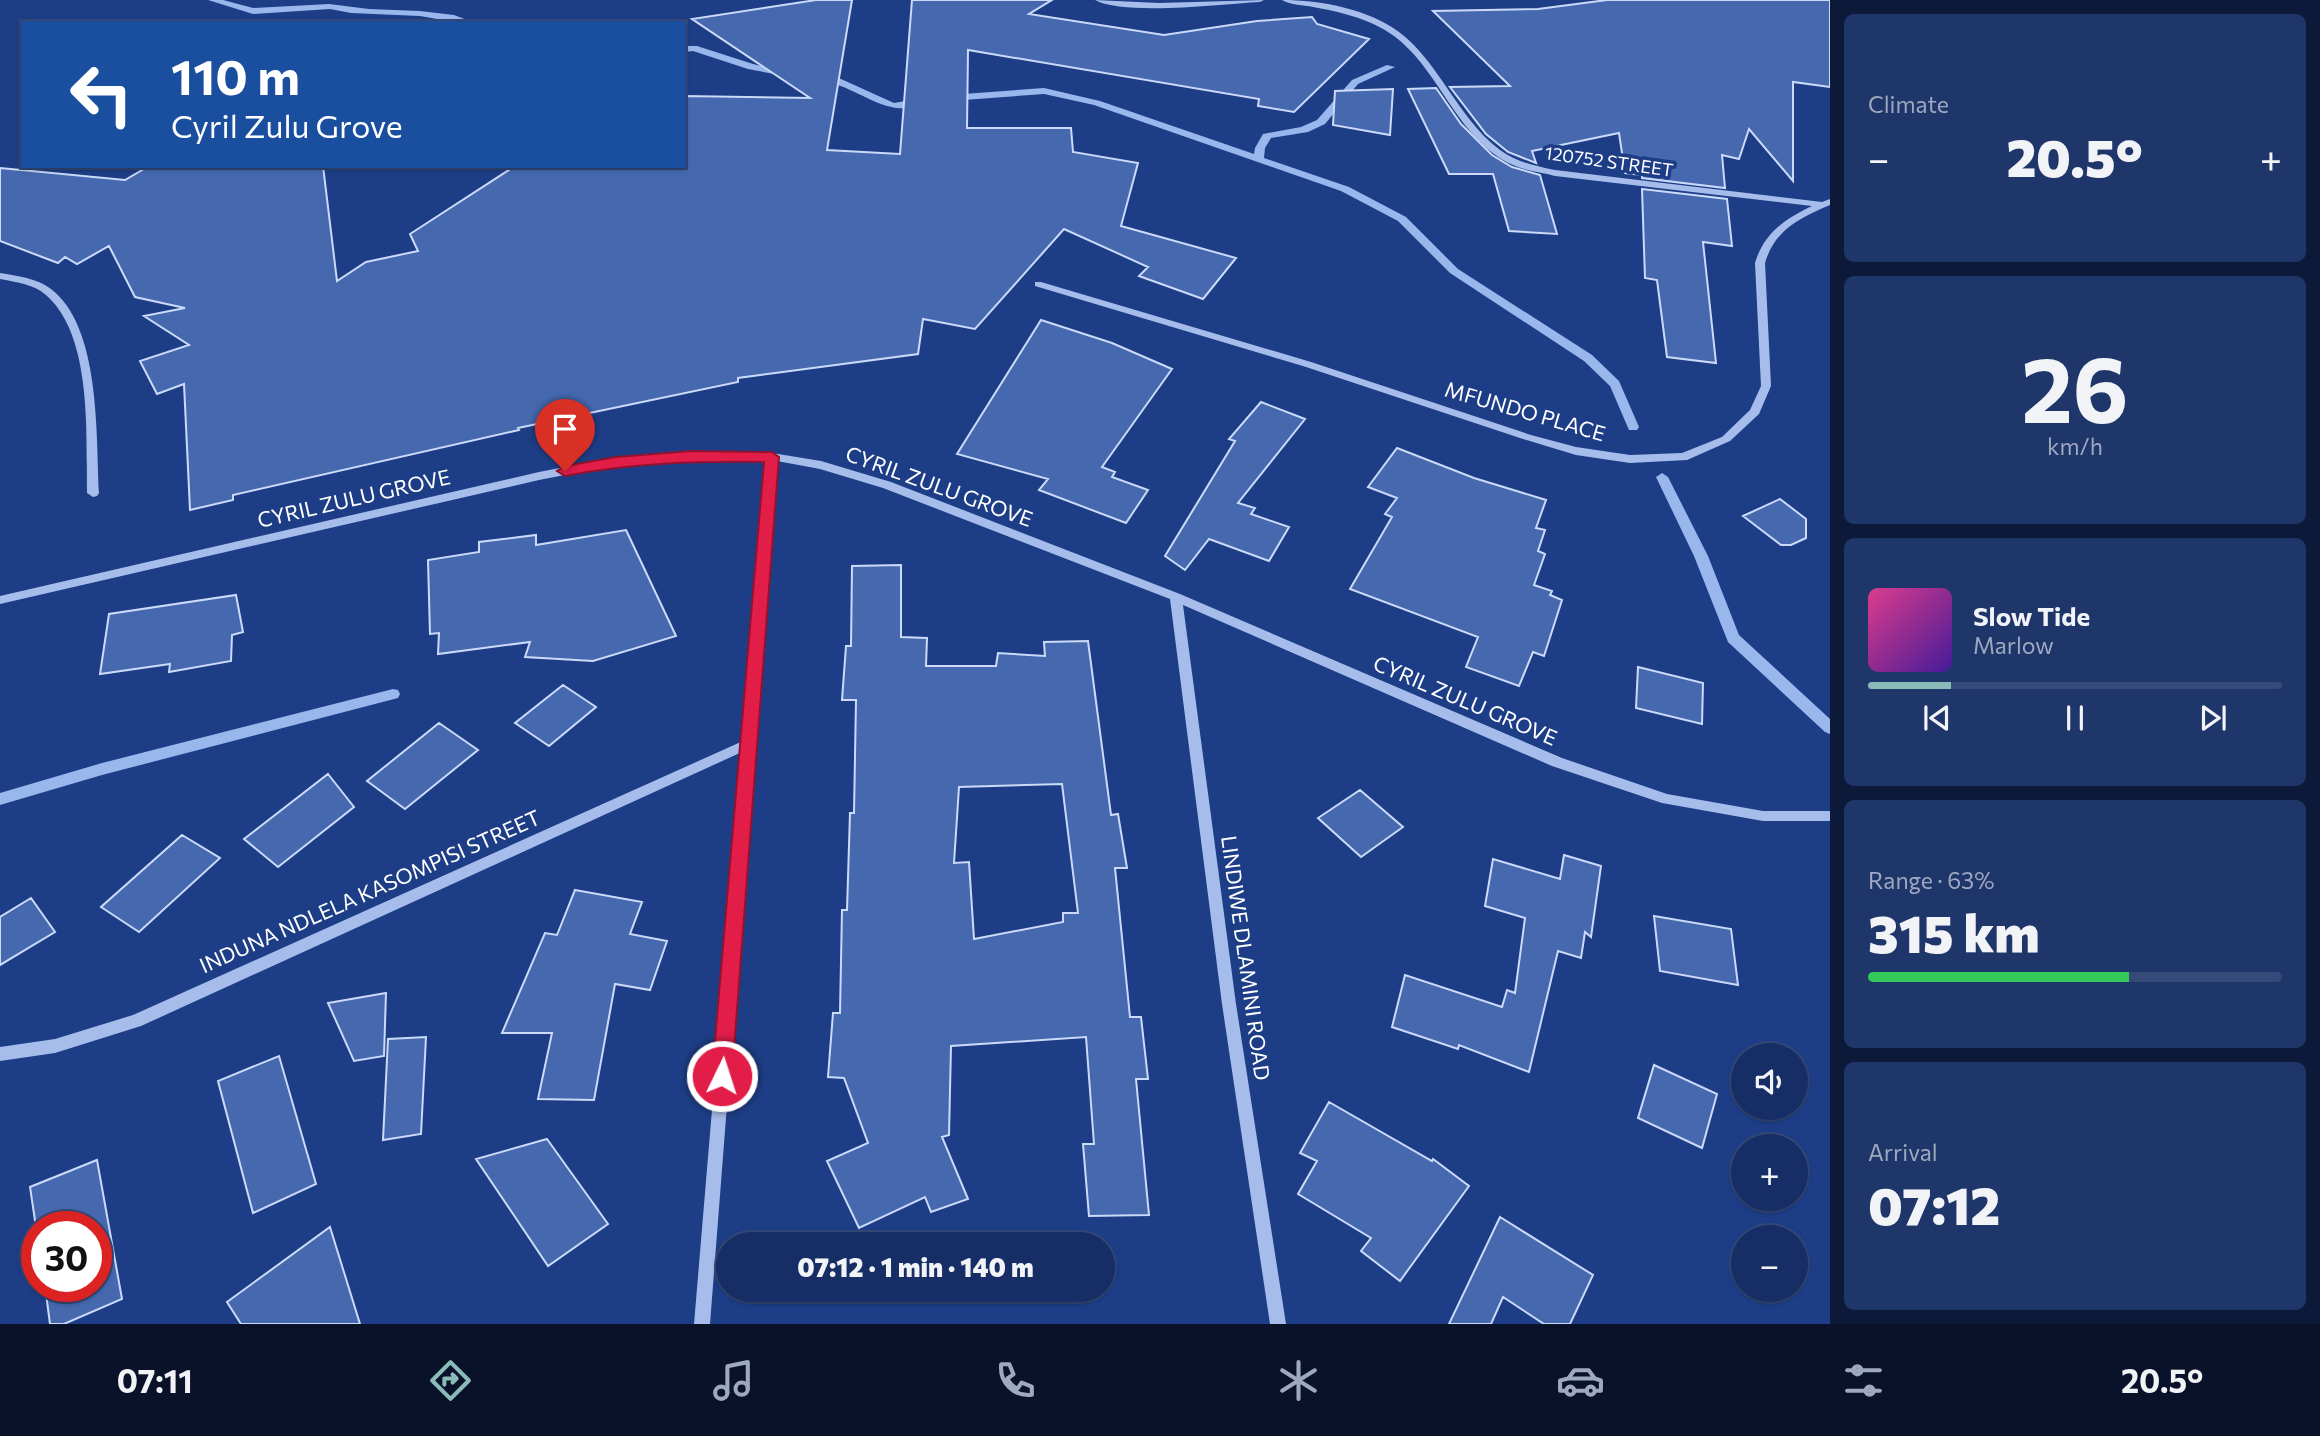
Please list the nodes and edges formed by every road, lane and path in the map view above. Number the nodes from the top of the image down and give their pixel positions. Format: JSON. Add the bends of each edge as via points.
{"nodes":[{"id":1,"x":1099,"y":0,"type":"edge"},
{"id":2,"x":1260,"y":0,"type":"edge"},
{"id":3,"x":1286,"y":0,"type":"edge"},
{"id":4,"x":1826,"y":203,"type":"edge"},
{"id":5,"x":0,"y":276,"type":"edge"},
{"id":6,"x":1038,"y":284,"type":"dead end"},
{"id":7,"x":772,"y":457,"type":"junction"},
{"id":8,"x":93,"y":493,"type":"dead end"},
{"id":9,"x":1176,"y":597,"type":"junction"},
{"id":10,"x":0,"y":600,"type":"edge"},
{"id":11,"x":748,"y":744,"type":"junction"},
{"id":12,"x":1830,"y":816,"type":"edge"},
{"id":13,"x":0,"y":1054,"type":"edge"},
{"id":14,"x":702,"y":1324,"type":"edge"},
{"id":15,"x":1278,"y":1324,"type":"edge"}],
"edges":[{"from":1,"to":2,"type":"street","via":[[1163,7]]},
{"from":3,"to":4,"type":"street","name":"120752 STREET","via":[[1367,19],[1397,34],[1422,58],[1466,121],[1496,151],[1517,163],[1555,173]]},
{"from":4,"to":6,"type":"street","name":"MFUNDO PLACE","via":[[1775,230],[1762,249],[1766,386],[1755,411],[1726,439],[1683,457],[1630,459],[1576,451]]},
{"from":5,"to":8,"type":"street","via":[[49,291],[74,324],[86,367]]},
{"from":7,"to":9,"type":"street","name":"CYRIL ZULU GROVE","via":[[821,465],[887,485]]},
{"from":7,"to":10,"type":"street","name":"CYRIL ZULU GROVE","via":[[691,456],[590,466]]},
{"from":7,"to":11,"type":"street"},
{"from":9,"to":12,"type":"street","name":"CYRIL ZULU GROVE","via":[[1557,762],[1667,799],[1763,816]]},
{"from":9,"to":15,"type":"street","name":"LINDIWE DLAMINI ROAD","via":[[1229,1004]]},
{"from":11,"to":13,"type":"street","name":"INDUNA NDLELA KASOMPISI STREET","via":[[136,1021],[55,1046]]},
{"from":11,"to":14,"type":"street"}]}
